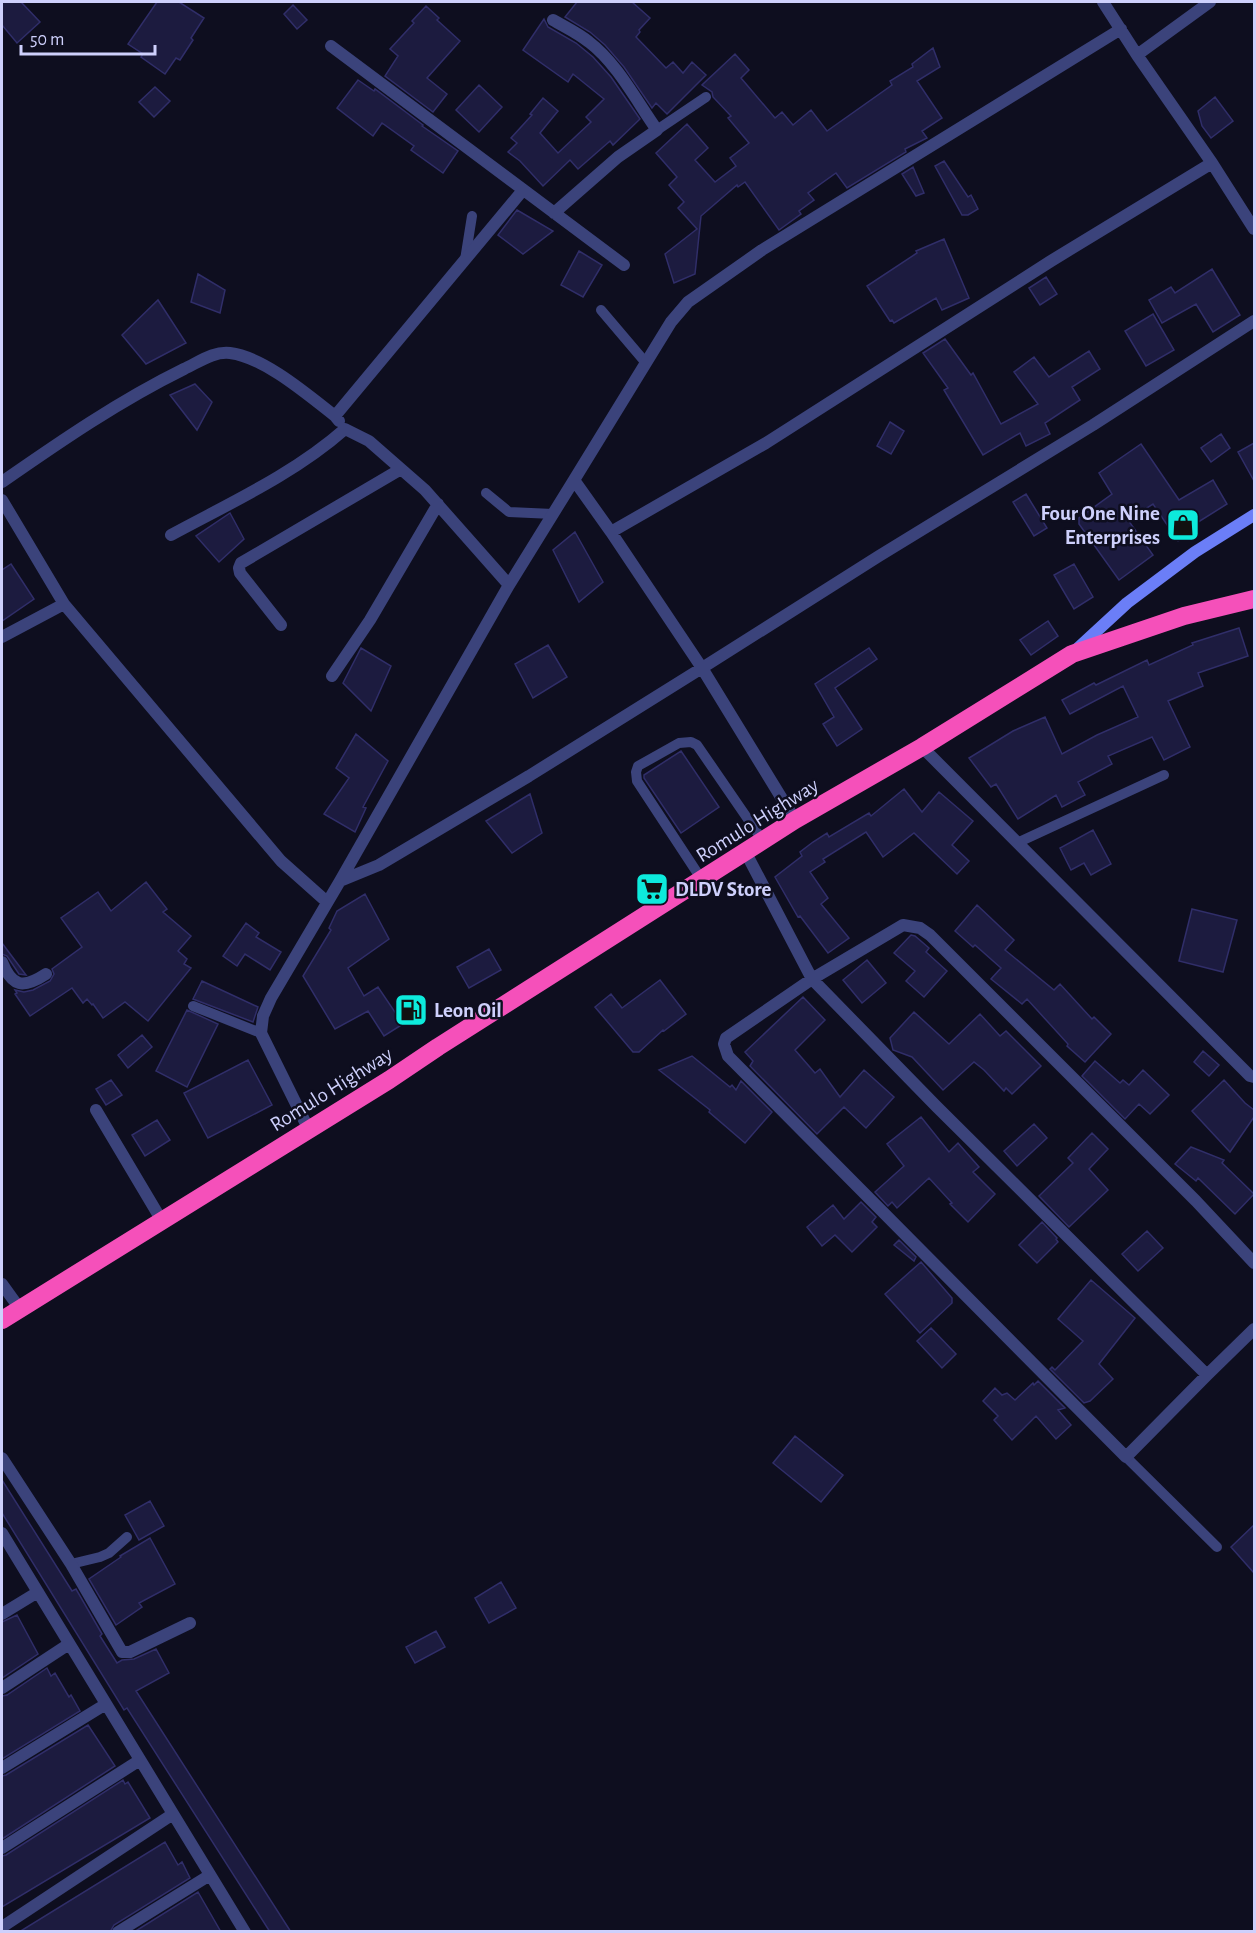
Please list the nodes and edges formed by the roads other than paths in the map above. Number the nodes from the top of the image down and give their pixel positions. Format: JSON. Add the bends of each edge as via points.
{"nodes":[{"id":1,"x":1103,"y":2,"type":"edge"},
{"id":2,"x":1210,"y":2,"type":"edge"},
{"id":3,"x":553,"y":20,"type":"dead end"},
{"id":4,"x":1121,"y":29,"type":"junction"},
{"id":5,"x":331,"y":46,"type":"dead end"},
{"id":6,"x":1137,"y":55,"type":"junction"},
{"id":7,"x":706,"y":97,"type":"dead end"},
{"id":8,"x":657,"y":130,"type":"junction"},
{"id":9,"x":1212,"y":163,"type":"junction"},
{"id":10,"x":523,"y":190,"type":"junction"},
{"id":11,"x":554,"y":213,"type":"junction"},
{"id":12,"x":472,"y":216,"type":"dead end"},
{"id":13,"x":1254,"y":229,"type":"edge"},
{"id":14,"x":465,"y":260,"type":"junction"},
{"id":15,"x":624,"y":265,"type":"dead end"},
{"id":16,"x":601,"y":310,"type":"dead end"},
{"id":17,"x":1254,"y":321,"type":"edge"},
{"id":18,"x":646,"y":363,"type":"junction"},
{"id":19,"x":335,"y":416,"type":"junction"},
{"id":20,"x":345,"y":429,"type":"junction"},
{"id":21,"x":401,"y":469,"type":"junction"},
{"id":22,"x":574,"y":480,"type":"junction"},
{"id":23,"x":2,"y":482,"type":"edge"},
{"id":24,"x":486,"y":493,"type":"dead end"},
{"id":25,"x":2,"y":500,"type":"edge"},
{"id":26,"x":438,"y":504,"type":"junction"},
{"id":27,"x":553,"y":513,"type":"junction"},
{"id":28,"x":1254,"y":515,"type":"edge"},
{"id":29,"x":611,"y":532,"type":"junction"},
{"id":30,"x":171,"y":535,"type":"dead end"},
{"id":31,"x":509,"y":585,"type":"junction"},
{"id":32,"x":1254,"y":600,"type":"edge"},
{"id":33,"x":64,"y":604,"type":"junction"},
{"id":34,"x":280,"y":625,"type":"dead end"},
{"id":35,"x":2,"y":638,"type":"edge"},
{"id":36,"x":1071,"y":654,"type":"junction"},
{"id":37,"x":702,"y":668,"type":"junction"},
{"id":38,"x":332,"y":676,"type":"dead end"},
{"id":39,"x":922,"y":747,"type":"junction"},
{"id":40,"x":1164,"y":775,"type":"dead end"},
{"id":41,"x":795,"y":820,"type":"junction"},
{"id":42,"x":763,"y":841,"type":"junction"},
{"id":43,"x":1018,"y":842,"type":"junction"},
{"id":44,"x":746,"y":853,"type":"junction"},
{"id":45,"x":702,"y":880,"type":"junction"},
{"id":46,"x":340,"y":881,"type":"junction"},
{"id":47,"x":327,"y":902,"type":"junction"},
{"id":48,"x":2,"y":962,"type":"edge"},
{"id":49,"x":46,"y":974,"type":"dead end"},
{"id":50,"x":812,"y":979,"type":"junction"},
{"id":51,"x":193,"y":1006,"type":"dead end"},
{"id":52,"x":261,"y":1033,"type":"junction"},
{"id":53,"x":1254,"y":1077,"type":"edge"},
{"id":54,"x":96,"y":1110,"type":"dead end"},
{"id":55,"x":309,"y":1130,"type":"junction"},
{"id":56,"x":162,"y":1221,"type":"junction"},
{"id":57,"x":1254,"y":1263,"type":"edge"},
{"id":58,"x":2,"y":1284,"type":"edge"},
{"id":59,"x":20,"y":1309,"type":"junction"},
{"id":60,"x":2,"y":1320,"type":"edge"},
{"id":61,"x":1254,"y":1329,"type":"edge"},
{"id":62,"x":1207,"y":1375,"type":"junction"},
{"id":63,"x":1126,"y":1457,"type":"junction"},
{"id":64,"x":2,"y":1458,"type":"edge"},
{"id":65,"x":2,"y":1533,"type":"edge"},
{"id":66,"x":126,"y":1537,"type":"dead end"},
{"id":67,"x":1217,"y":1547,"type":"dead end"},
{"id":68,"x":70,"y":1564,"type":"junction"},
{"id":69,"x":38,"y":1592,"type":"junction"},
{"id":70,"x":2,"y":1614,"type":"edge"},
{"id":71,"x":190,"y":1623,"type":"dead end"},
{"id":72,"x":69,"y":1644,"type":"junction"},
{"id":73,"x":2,"y":1688,"type":"edge"},
{"id":74,"x":106,"y":1704,"type":"junction"},
{"id":75,"x":140,"y":1760,"type":"junction"},
{"id":76,"x":2,"y":1768,"type":"edge"},
{"id":77,"x":173,"y":1814,"type":"junction"},
{"id":78,"x":2,"y":1848,"type":"edge"},
{"id":79,"x":210,"y":1875,"type":"junction"},
{"id":80,"x":2,"y":1927,"type":"edge"},
{"id":81,"x":243,"y":1931,"type":"edge"},
{"id":82,"x":118,"y":1932,"type":"edge"}],
"edges":[{"from":1,"to":4,"type":"street"},
{"from":2,"to":6,"type":"street"},
{"from":3,"to":8,"type":"street","via":[[601,53]]},
{"from":4,"to":6,"type":"street"},
{"from":4,"to":18,"type":"street","via":[[715,282],[688,302]]},
{"from":5,"to":10,"type":"street"},
{"from":6,"to":9,"type":"street"},
{"from":7,"to":8,"type":"lane"},
{"from":8,"to":11,"type":"street","via":[[618,157]]},
{"from":9,"to":13,"type":"street"},
{"from":9,"to":29,"type":"street","via":[[766,443]]},
{"from":10,"to":11,"type":"street"},
{"from":10,"to":14,"type":"street"},
{"from":11,"to":15,"type":"street"},
{"from":12,"to":14,"type":"lane"},
{"from":14,"to":19,"type":"street"},
{"from":16,"to":18,"type":"lane"},
{"from":17,"to":37,"type":"street"},
{"from":18,"to":22,"type":"street"},
{"from":19,"to":20,"type":"street"},
{"from":19,"to":23,"type":"street","via":[[262,364],[237,354],[215,353],[146,388]]},
{"from":20,"to":21,"type":"street","via":[[369,441]]},
{"from":20,"to":30,"type":"street","via":[[325,447],[257,489]]},
{"from":21,"to":26,"type":"street"},
{"from":21,"to":34,"type":"street","via":[[241,563],[240,573]]},
{"from":22,"to":27,"type":"street"},
{"from":22,"to":29,"type":"street"},
{"from":24,"to":27,"type":"lane","via":[[509,512]]},
{"from":25,"to":33,"type":"street"},
{"from":26,"to":31,"type":"street"},
{"from":26,"to":38,"type":"street"},
{"from":27,"to":31,"type":"street"},
{"from":28,"to":36,"type":"main road","via":[[1195,552]]},
{"from":29,"to":37,"type":"street"},
{"from":31,"to":46,"type":"street"},
{"from":32,"to":36,"type":"highway","name":"Romulo Highway","via":[[1184,616]]},
{"from":33,"to":35,"type":"street"},
{"from":33,"to":47,"type":"street","via":[[281,861]]},
{"from":36,"to":39,"type":"highway","name":"Romulo Highway"},
{"from":37,"to":41,"type":"street"},
{"from":37,"to":46,"type":"street","via":[[380,865]]},
{"from":39,"to":41,"type":"highway","name":"Romulo Highway"},
{"from":39,"to":43,"type":"street"},
{"from":40,"to":43,"type":"lane"},
{"from":41,"to":42,"type":"highway","name":"Romulo Highway"},
{"from":42,"to":44,"type":"highway","name":"Romulo Highway"},
{"from":42,"to":45,"type":"lane","via":[[697,745],[679,743],[638,766],[637,781]]},
{"from":43,"to":53,"type":"street"},
{"from":44,"to":45,"type":"highway","name":"Romulo Highway"},
{"from":44,"to":50,"type":"street"},
{"from":45,"to":55,"type":"highway","name":"Romulo Highway"},
{"from":46,"to":47,"type":"street"},
{"from":47,"to":52,"type":"street","via":[[271,998]]},
{"from":48,"to":49,"type":"street","via":[[11,979],[21,984],[33,983]]},
{"from":50,"to":57,"type":"street","via":[[903,925],[920,928]]},
{"from":50,"to":62,"type":"street"},
{"from":50,"to":63,"type":"street","via":[[726,1038],[728,1056]]},
{"from":51,"to":52,"type":"lane"},
{"from":52,"to":55,"type":"street"},
{"from":54,"to":56,"type":"street"},
{"from":55,"to":56,"type":"highway","name":"Romulo Highway"},
{"from":56,"to":59,"type":"highway","name":"Romulo Highway"},
{"from":58,"to":59,"type":"street"},
{"from":59,"to":60,"type":"highway","name":"Romulo Highway"},
{"from":61,"to":62,"type":"street"},
{"from":62,"to":63,"type":"street"},
{"from":63,"to":67,"type":"lane"},
{"from":64,"to":68,"type":"street"},
{"from":65,"to":69,"type":"street"},
{"from":66,"to":68,"type":"lane","via":[[109,1553]]},
{"from":68,"to":71,"type":"street","via":[[122,1652],[130,1652]]},
{"from":69,"to":70,"type":"street"},
{"from":69,"to":72,"type":"street"},
{"from":72,"to":73,"type":"street"},
{"from":72,"to":74,"type":"street"},
{"from":74,"to":75,"type":"street"},
{"from":74,"to":76,"type":"street"},
{"from":75,"to":77,"type":"street"},
{"from":75,"to":78,"type":"street"},
{"from":77,"to":79,"type":"street"},
{"from":77,"to":80,"type":"street"},
{"from":79,"to":81,"type":"street"},
{"from":79,"to":82,"type":"street"}]}
